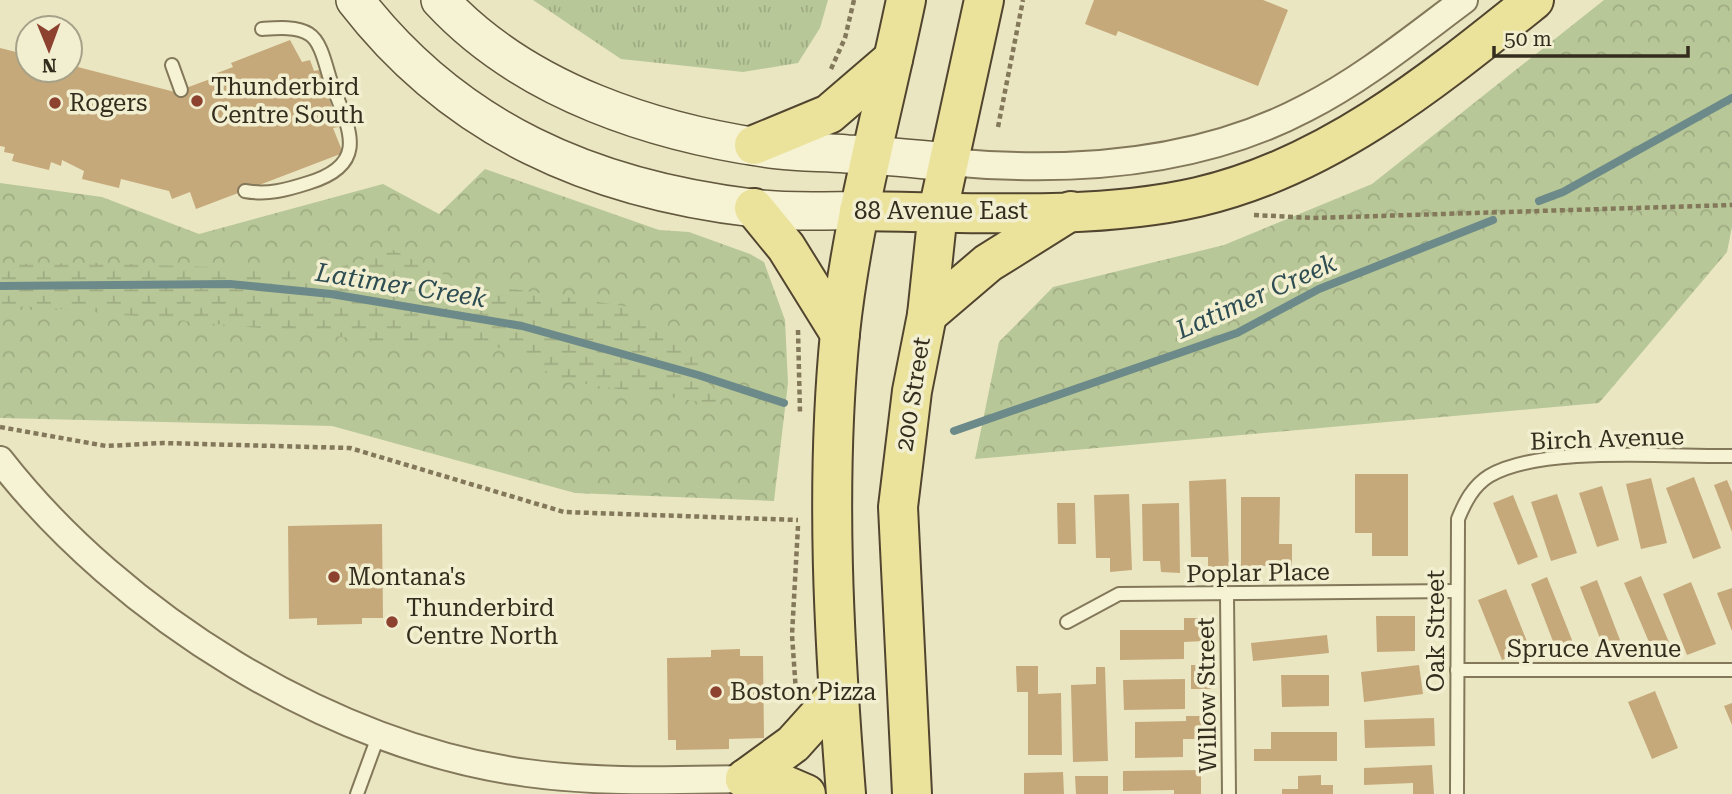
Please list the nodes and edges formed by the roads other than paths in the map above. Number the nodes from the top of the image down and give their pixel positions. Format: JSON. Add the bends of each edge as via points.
{"nodes":[{"id":1,"x":355,"y":0,"type":"edge"},
{"id":2,"x":440,"y":0,"type":"edge"},
{"id":3,"x":906,"y":0,"type":"edge"},
{"id":4,"x":984,"y":0,"type":"edge"},
{"id":5,"x":1464,"y":0,"type":"edge"},
{"id":6,"x":1534,"y":0,"type":"edge"},
{"id":7,"x":262,"y":29,"type":"dead end"},
{"id":8,"x":894,"y":60,"type":"junction"},
{"id":9,"x":172,"y":65,"type":"dead end"},
{"id":10,"x":181,"y":90,"type":"dead end"},
{"id":11,"x":754,"y":145,"type":"junction"},
{"id":12,"x":873,"y":155,"type":"junction"},
{"id":13,"x":948,"y":162,"type":"junction"},
{"id":14,"x":245,"y":191,"type":"dead end"},
{"id":15,"x":754,"y":208,"type":"junction"},
{"id":16,"x":859,"y":211,"type":"junction"},
{"id":17,"x":938,"y":211,"type":"junction"},
{"id":18,"x":1070,"y":211,"type":"junction"},
{"id":19,"x":927,"y":315,"type":"junction"},
{"id":20,"x":840,"y":334,"type":"junction"},
{"id":21,"x":1732,"y":456,"type":"edge"},
{"id":22,"x":0,"y":460,"type":"edge"},
{"id":23,"x":1486,"y":478,"type":"joint"},
{"id":24,"x":1456,"y":591,"type":"junction"},
{"id":25,"x":1227,"y":596,"type":"junction"},
{"id":26,"x":1067,"y":622,"type":"dead end"},
{"id":27,"x":1457,"y":670,"type":"junction"},
{"id":28,"x":1732,"y":670,"type":"edge"},
{"id":29,"x":838,"y":694,"type":"junction"},
{"id":30,"x":379,"y":734,"type":"junction"},
{"id":31,"x":745,"y":779,"type":"junction"},
{"id":32,"x":581,"y":786,"type":"edge"},
{"id":33,"x":356,"y":794,"type":"edge"},
{"id":34,"x":806,"y":794,"type":"edge"},
{"id":35,"x":846,"y":794,"type":"edge"},
{"id":36,"x":912,"y":794,"type":"edge"},
{"id":37,"x":1229,"y":794,"type":"edge"},
{"id":38,"x":1457,"y":794,"type":"edge"}],
"edges":[{"from":1,"to":15,"type":"main road","name":"88 Avenue East","via":[[436,85],[547,155],[618,183]]},
{"from":2,"to":11,"type":"main road","name":"88 Avenue East","via":[[507,56],[575,95],[691,134]]},
{"from":3,"to":8,"type":"main road"},
{"from":4,"to":13,"type":"main road","name":"200 Street"},
{"from":5,"to":13,"type":"street","name":"88 Avenue East","via":[[1305,109],[1242,134],[1137,160],[1072,166]]},
{"from":6,"to":18,"type":"main road","name":"88 Avenue East","via":[[1457,63],[1345,139],[1279,170],[1199,197]]},
{"from":7,"to":14,"type":"lane","via":[[301,30],[317,41],[347,125],[349,153],[337,172],[325,178],[272,192]]},
{"from":8,"to":11,"type":"main road","via":[[829,114]]},
{"from":8,"to":12,"type":"main road"},
{"from":9,"to":10,"type":"lane"},
{"from":11,"to":12,"type":"main road","name":"88 Avenue East"},
{"from":12,"to":13,"type":"main road","name":"88 Avenue East"},
{"from":12,"to":16,"type":"main road"},
{"from":13,"to":17,"type":"main road","name":"200 Street"},
{"from":15,"to":16,"type":"main road","name":"88 Avenue East"},
{"from":15,"to":20,"type":"main road","via":[[786,247]]},
{"from":16,"to":17,"type":"main road","name":"88 Avenue East"},
{"from":16,"to":20,"type":"main road"},
{"from":17,"to":18,"type":"main road","name":"88 Avenue East"},
{"from":17,"to":19,"type":"main road","name":"200 Street"},
{"from":18,"to":19,"type":"main road","via":[[988,263]]},
{"from":19,"to":36,"type":"main road","name":"200 Street","via":[[912,391],[898,508]]},
{"from":20,"to":29,"type":"main road","via":[[833,541]]},
{"from":21,"to":23,"type":"lane","name":"Birch Avenue","via":[[1542,457]]},
{"from":22,"to":30,"type":"street","via":[[93,560],[203,647]]},
{"from":23,"to":24,"type":"lane","name":"Oak Street","via":[[1468,496],[1458,519]]},
{"from":24,"to":25,"type":"lane","name":"Poplar Place"},
{"from":24,"to":27,"type":"lane","name":"Oak Street"},
{"from":25,"to":26,"type":"lane","name":"Poplar Place","via":[[1119,594]]},
{"from":25,"to":37,"type":"lane","name":"Willow Street"},
{"from":27,"to":28,"type":"lane","name":"Spruce Avenue"},
{"from":27,"to":38,"type":"lane","name":"Oak Street"},
{"from":29,"to":31,"type":"main road","via":[[793,744]]},
{"from":29,"to":35,"type":"main road"},
{"from":30,"to":32,"type":"street"},
{"from":30,"to":33,"type":"lane"},
{"from":31,"to":32,"type":"street"},
{"from":31,"to":34,"type":"main road","via":[[778,782]]}]}
